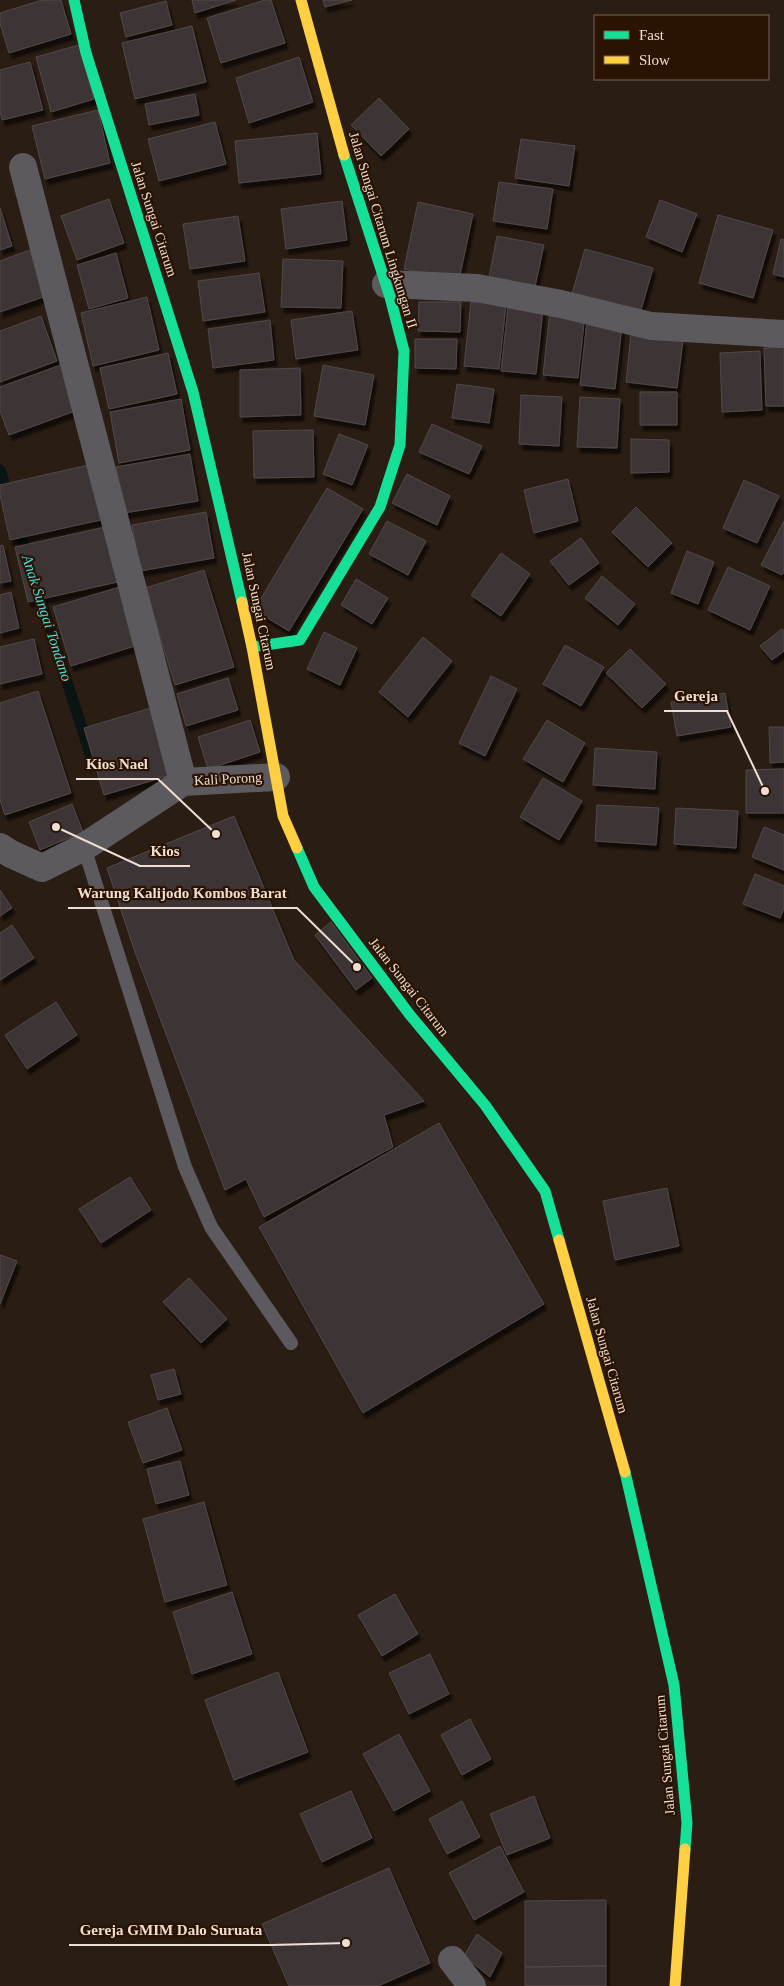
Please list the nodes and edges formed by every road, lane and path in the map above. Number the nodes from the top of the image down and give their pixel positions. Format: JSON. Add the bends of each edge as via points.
{"nodes":[{"id":1,"x":74,"y":0,"type":"edge"},
{"id":2,"x":300,"y":0,"type":"edge"},
{"id":3,"x":23,"y":167,"type":"dead end"},
{"id":4,"x":386,"y":284,"type":"junction"},
{"id":5,"x":784,"y":334,"type":"edge"},
{"id":6,"x":252,"y":647,"type":"junction"},
{"id":7,"x":276,"y":777,"type":"junction"},
{"id":8,"x":183,"y":782,"type":"junction"},
{"id":9,"x":0,"y":846,"type":"edge"},
{"id":10,"x":84,"y":848,"type":"junction"},
{"id":11,"x":291,"y":1343,"type":"dead end"},
{"id":12,"x":452,"y":1960,"type":"dead end"},
{"id":13,"x":472,"y":1986,"type":"edge"},
{"id":14,"x":675,"y":1986,"type":"edge"}],
"edges":[{"from":1,"to":6,"type":"street","name":"Jalan Sungai Citarum","via":[[86,53],[193,392]]},
{"from":2,"to":4,"type":"street","name":"Jalan Sungai Citarum Lingkungan II","via":[[335,126]]},
{"from":3,"to":8,"type":"street"},
{"from":4,"to":5,"type":"street","via":[[477,288],[651,326]]},
{"from":4,"to":6,"type":"street","name":"Jalan Sungai Citarum Lingkungan II","via":[[404,351],[400,445],[380,507],[300,640]]},
{"from":6,"to":7,"type":"street","name":"Jalan Sungai Citarum"},
{"from":7,"to":8,"type":"street","name":"Kali Porong"},
{"from":7,"to":14,"type":"street","name":"Jalan Sungai Citarum","via":[[283,816],[314,887],[410,1015],[485,1105],[545,1191],[628,1482],[674,1685],[687,1823]]},
{"from":8,"to":10,"type":"street","name":"Kali Porong"},
{"from":9,"to":10,"type":"street","name":"Kali Porong","via":[[42,868]]},
{"from":10,"to":11,"type":"lane","via":[[185,1167],[211,1227]]},
{"from":12,"to":13,"type":"street"}]}
